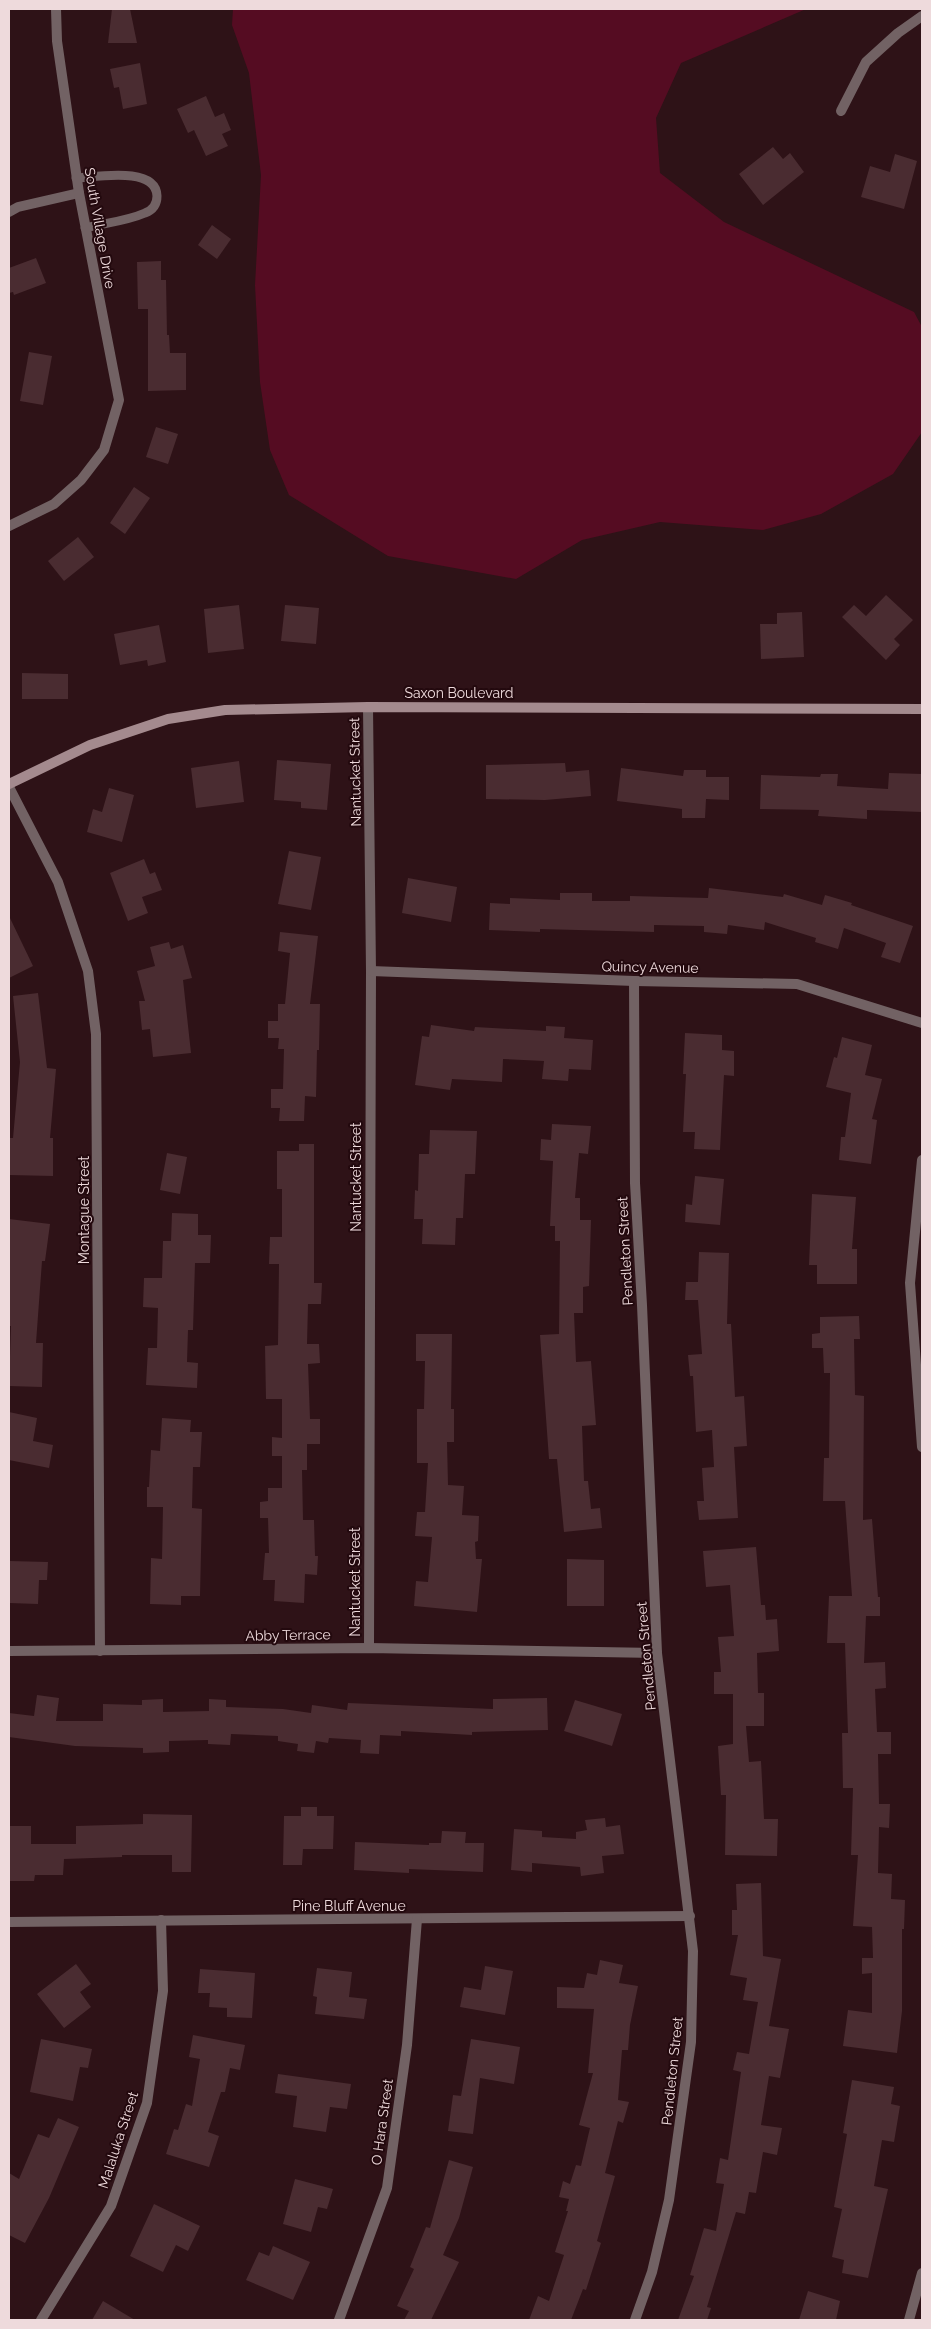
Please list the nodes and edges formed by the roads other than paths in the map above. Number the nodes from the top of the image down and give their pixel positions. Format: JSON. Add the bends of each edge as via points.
{"nodes":[{"id":1,"x":56,"y":9,"type":"edge"},
{"id":2,"x":922,"y":16,"type":"edge"},
{"id":3,"x":841,"y":111,"type":"dead end"},
{"id":4,"x":76,"y":178,"type":"junction"},
{"id":5,"x":78,"y":192,"type":"junction"},
{"id":6,"x":9,"y":212,"type":"edge"},
{"id":7,"x":85,"y":228,"type":"junction"},
{"id":8,"x":9,"y":526,"type":"edge"},
{"id":9,"x":368,"y":707,"type":"junction"},
{"id":10,"x":922,"y":709,"type":"edge"},
{"id":11,"x":9,"y":786,"type":"edge"},
{"id":12,"x":371,"y":971,"type":"junction"},
{"id":13,"x":634,"y":981,"type":"junction"},
{"id":14,"x":922,"y":1022,"type":"edge"},
{"id":15,"x":922,"y":1160,"type":"edge"},
{"id":16,"x":922,"y":1448,"type":"edge"},
{"id":17,"x":369,"y":1648,"type":"junction"},
{"id":18,"x":9,"y":1651,"type":"edge"},
{"id":19,"x":100,"y":1651,"type":"junction"},
{"id":20,"x":657,"y":1653,"type":"junction"},
{"id":21,"x":690,"y":1916,"type":"junction"},
{"id":22,"x":417,"y":1919,"type":"junction"},
{"id":23,"x":161,"y":1920,"type":"junction"},
{"id":24,"x":9,"y":1922,"type":"edge"},
{"id":25,"x":922,"y":2274,"type":"edge"},
{"id":26,"x":42,"y":2320,"type":"edge"},
{"id":27,"x":339,"y":2320,"type":"edge"},
{"id":28,"x":634,"y":2320,"type":"edge"},
{"id":29,"x":909,"y":2320,"type":"edge"}],
"edges":[{"from":1,"to":4,"type":"street","name":"South Village Drive","via":[[57,41]]},
{"from":2,"to":3,"type":"street","via":[[898,32],[866,62]]},
{"from":4,"to":5,"type":"street","name":"South Village Drive"},
{"from":4,"to":7,"type":"lane","via":[[143,178],[150,180],[157,190],[154,207],[146,213]]},
{"from":5,"to":6,"type":"street"},
{"from":5,"to":7,"type":"street","name":"South Village Drive"},
{"from":7,"to":8,"type":"street","name":"South Village Drive","via":[[119,400],[104,450],[81,480],[54,504]]},
{"from":9,"to":10,"type":"main road","name":"Saxon Boulevard"},
{"from":9,"to":11,"type":"main road","name":"Saxon Boulevard","via":[[225,710],[168,719],[90,745]]},
{"from":9,"to":12,"type":"street","name":"Nantucket Street"},
{"from":11,"to":19,"type":"street","name":"Montague Street","via":[[58,882],[88,971],[96,1034]]},
{"from":12,"to":13,"type":"street","name":"Quincy Avenue"},
{"from":12,"to":17,"type":"street","name":"Nantucket Street"},
{"from":13,"to":14,"type":"street","name":"Quincy Avenue","via":[[797,984]]},
{"from":13,"to":20,"type":"street","name":"Pendleton Street","via":[[635,1183]]},
{"from":15,"to":16,"type":"street","via":[[910,1283]]},
{"from":17,"to":19,"type":"street","name":"Abby Terrace"},
{"from":17,"to":20,"type":"street","name":"Abby Terrace"},
{"from":18,"to":19,"type":"street","name":"Abby Terrace"},
{"from":20,"to":21,"type":"street","name":"Pendleton Street"},
{"from":21,"to":22,"type":"street","name":"Pine Bluff Avenue"},
{"from":21,"to":28,"type":"street","name":"Pendleton Street","via":[[694,1951],[691,2042],[671,2190],[652,2272]]},
{"from":22,"to":23,"type":"street","name":"Pine Bluff Avenue"},
{"from":22,"to":27,"type":"street","name":"O Hara Street","via":[[407,2045],[386,2188]]},
{"from":23,"to":24,"type":"street","name":"Pine Bluff Avenue"},
{"from":23,"to":26,"type":"street","name":"Malaluka Street","via":[[162,1991],[147,2103],[111,2206]]},
{"from":25,"to":29,"type":"street"}]}
